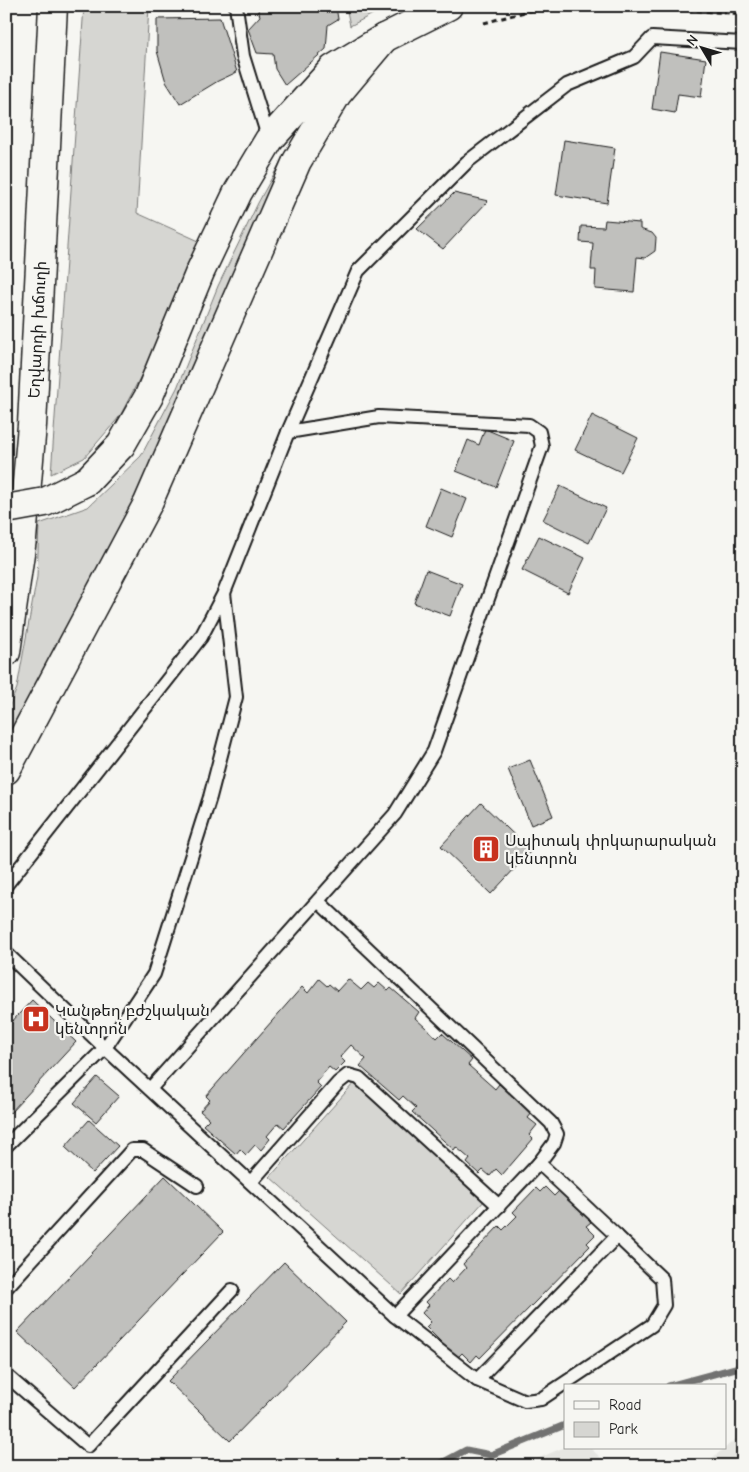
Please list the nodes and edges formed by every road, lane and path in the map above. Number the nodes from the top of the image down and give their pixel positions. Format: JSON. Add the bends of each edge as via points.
{"nodes":[{"id":1,"x":53,"y":6,"type":"edge"},
{"id":2,"x":236,"y":6,"type":"edge"},
{"id":3,"x":448,"y":6,"type":"edge"},
{"id":4,"x":562,"y":6,"type":"edge"},
{"id":5,"x":634,"y":6,"type":"edge"},
{"id":6,"x":743,"y":14,"type":"edge"},
{"id":7,"x":484,"y":23,"type":"dead end"},
{"id":8,"x":384,"y":38,"type":"junction"},
{"id":9,"x":743,"y":44,"type":"edge"},
{"id":10,"x":269,"y":140,"type":"junction"},
{"id":11,"x":288,"y":432,"type":"junction"},
{"id":12,"x":6,"y":509,"type":"edge"},
{"id":13,"x":224,"y":593,"type":"junction"},
{"id":14,"x":6,"y":652,"type":"edge"},
{"id":15,"x":6,"y":770,"type":"edge"},
{"id":16,"x":6,"y":885,"type":"edge"},
{"id":17,"x":318,"y":901,"type":"junction"},
{"id":18,"x":6,"y":954,"type":"edge"},
{"id":19,"x":105,"y":1048,"type":"junction"},
{"id":20,"x":150,"y":1089,"type":"junction"},
{"id":21,"x":8,"y":1142,"type":"edge"},
{"id":22,"x":538,"y":1163,"type":"junction"},
{"id":23,"x":251,"y":1182,"type":"junction"},
{"id":24,"x":197,"y":1186,"type":"dead end"},
{"id":25,"x":499,"y":1206,"type":"junction"},
{"id":26,"x":617,"y":1236,"type":"junction"},
{"id":27,"x":6,"y":1288,"type":"edge"},
{"id":28,"x":232,"y":1290,"type":"dead end"},
{"id":29,"x":396,"y":1316,"type":"junction"},
{"id":30,"x":6,"y":1375,"type":"edge"},
{"id":31,"x":477,"y":1380,"type":"junction"}],
"edges":[{"from":1,"to":14,"type":"main road","name":"Եղվարդի խճուղի","via":[[32,418],[22,539]]},
{"from":2,"to":10,"type":"lane","via":[[243,56]]},
{"from":3,"to":8,"type":"main road"},
{"from":4,"to":7,"type":"path"},
{"from":5,"to":6,"type":"path"},
{"from":8,"to":10,"type":"main road","via":[[334,69]]},
{"from":8,"to":15,"type":"main road","via":[[337,94],[297,160],[148,504]]},
{"from":9,"to":11,"type":"lane","via":[[652,38],[634,57],[566,85],[467,162],[358,271]]},
{"from":10,"to":12,"type":"main road","bridge":true,"via":[[238,192],[200,272],[149,396],[121,445],[87,481],[45,502]]},
{"from":11,"to":13,"type":"lane"},
{"from":11,"to":17,"type":"lane","via":[[379,417],[529,426],[539,432],[542,446],[434,751],[395,814]]},
{"from":13,"to":16,"type":"lane","via":[[201,637]]},
{"from":13,"to":19,"type":"lane","via":[[236,696],[210,797],[154,974]]},
{"from":17,"to":20,"type":"lane"},
{"from":17,"to":22,"type":"lane","via":[[551,1123],[557,1134]]},
{"from":18,"to":19,"type":"lane"},
{"from":19,"to":20,"type":"lane"},
{"from":19,"to":21,"type":"lane"},
{"from":20,"to":23,"type":"lane"},
{"from":22,"to":25,"type":"lane"},
{"from":22,"to":26,"type":"lane"},
{"from":23,"to":25,"type":"lane","via":[[338,1082],[348,1075],[359,1078]]},
{"from":23,"to":29,"type":"lane"},
{"from":24,"to":27,"type":"lane","via":[[142,1150],[132,1150]]},
{"from":25,"to":29,"type":"lane"},
{"from":26,"to":31,"type":"lane"},
{"from":26,"to":31,"type":"lane","via":[[662,1279],[664,1306],[652,1325],[541,1399],[525,1402]]},
{"from":28,"to":30,"type":"lane","via":[[88,1446]]},
{"from":29,"to":31,"type":"lane"}]}
